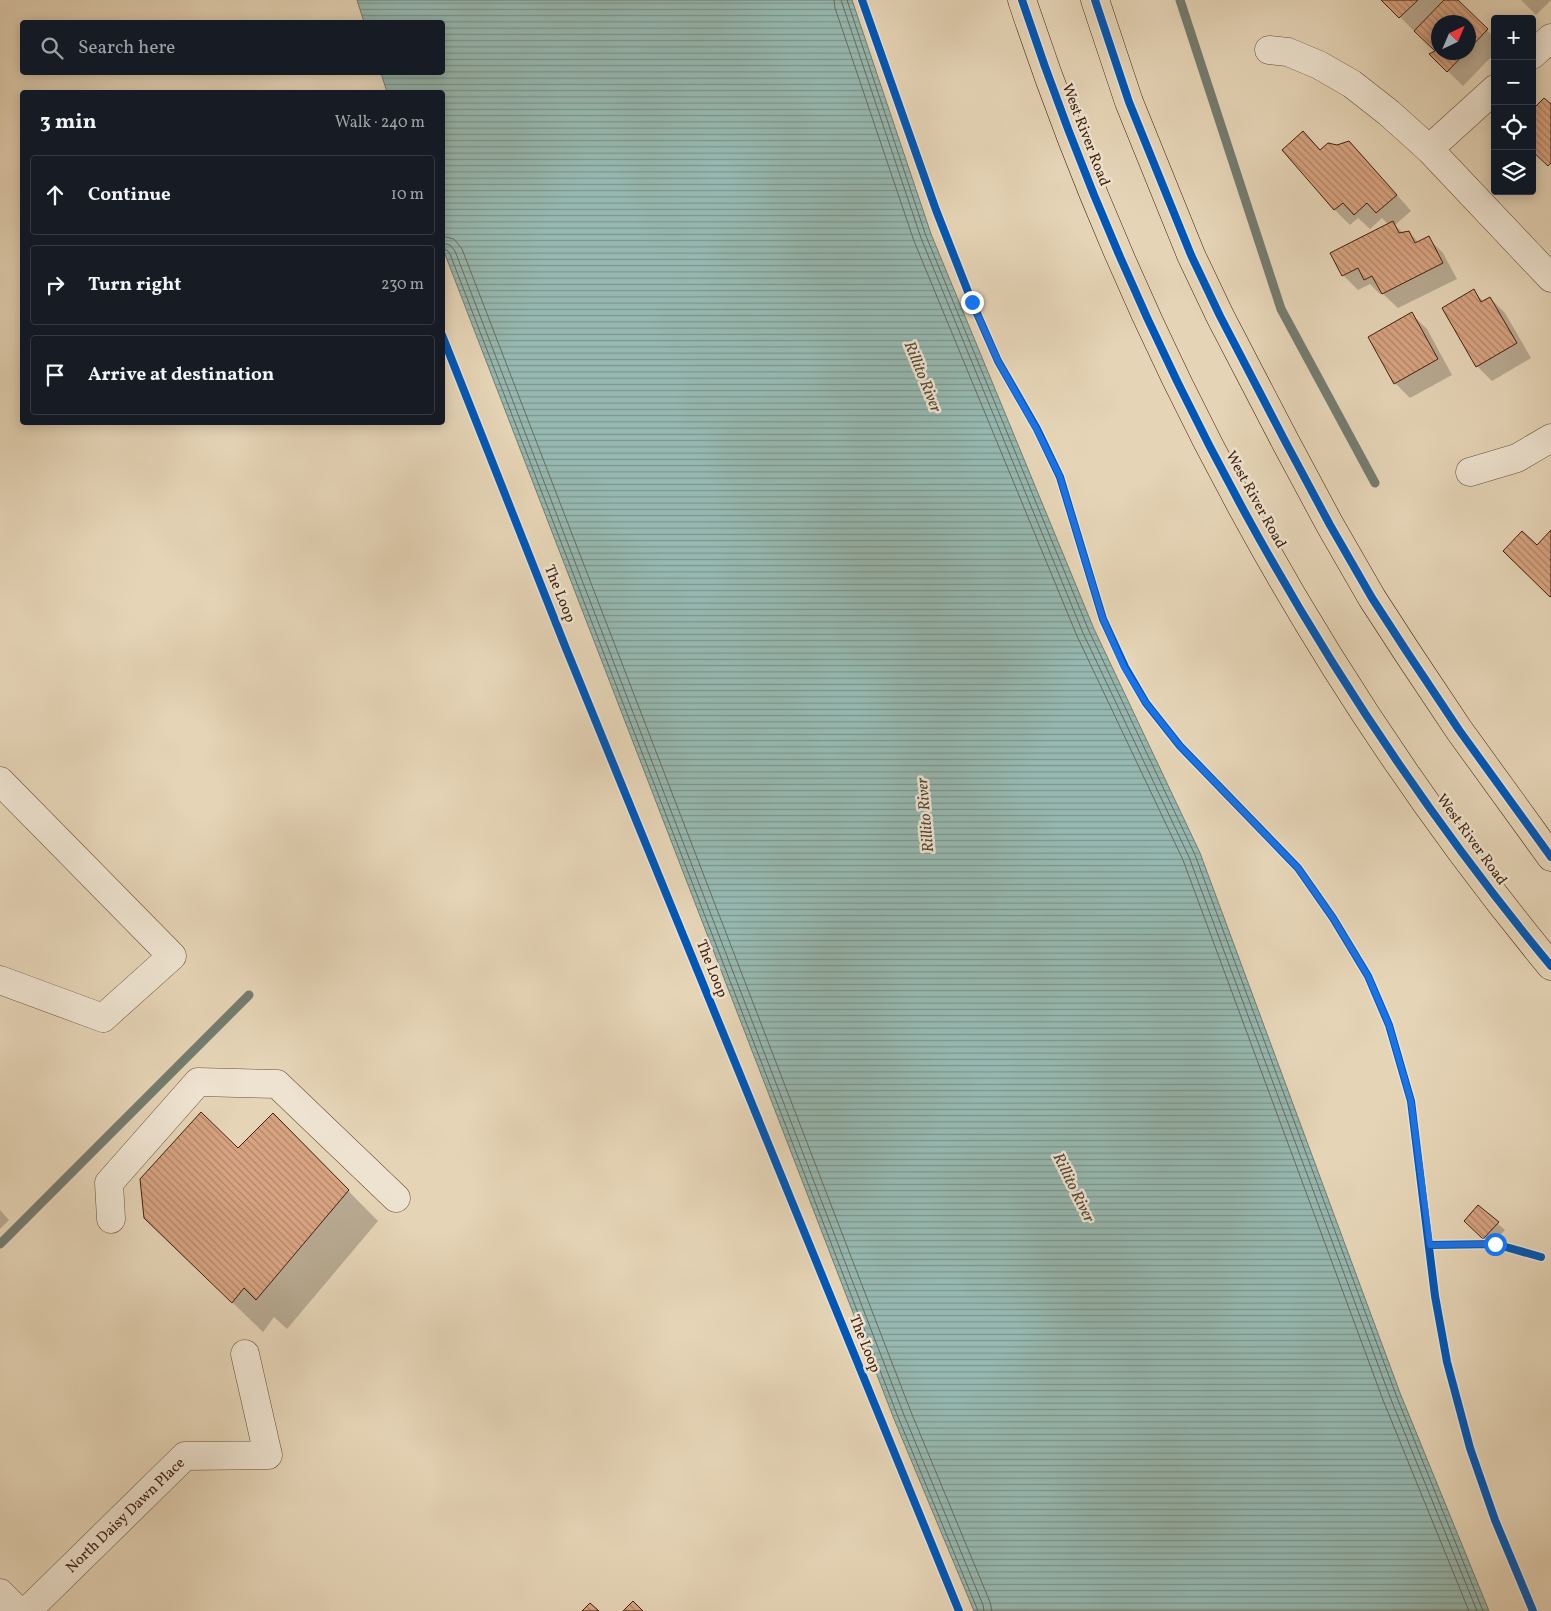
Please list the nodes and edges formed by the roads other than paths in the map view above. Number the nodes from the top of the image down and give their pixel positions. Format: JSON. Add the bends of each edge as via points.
{"nodes":[{"id":1,"x":1022,"y":0,"type":"edge"},
{"id":2,"x":1095,"y":0,"type":"edge"},
{"id":3,"x":1551,"y":38,"type":"edge"},
{"id":4,"x":1269,"y":50,"type":"dead end"},
{"id":5,"x":1536,"y":51,"type":"edge"},
{"id":6,"x":1491,"y":93,"type":"edge"},
{"id":7,"x":1429,"y":149,"type":"junction"},
{"id":8,"x":1551,"y":278,"type":"edge"},
{"id":9,"x":1551,"y":438,"type":"edge"},
{"id":10,"x":1470,"y":472,"type":"dead end"},
{"id":11,"x":0,"y":780,"type":"edge"},
{"id":12,"x":1551,"y":857,"type":"edge"},
{"id":13,"x":1551,"y":966,"type":"edge"},
{"id":14,"x":0,"y":980,"type":"edge"},
{"id":15,"x":396,"y":1198,"type":"dead end"},
{"id":16,"x":111,"y":1219,"type":"dead end"},
{"id":17,"x":245,"y":1354,"type":"dead end"},
{"id":18,"x":0,"y":1593,"type":"edge"},
{"id":19,"x":18,"y":1611,"type":"edge"},
{"id":20,"x":27,"y":1611,"type":"edge"}],
"edges":[{"from":1,"to":13,"type":"main road","name":"West River Road","via":[[1067,130],[1150,325],[1257,535],[1314,631],[1417,790],[1464,857]]},
{"from":2,"to":12,"type":"main road","via":[[1129,102],[1187,246],[1289,450],[1372,598],[1459,730]]},
{"from":3,"to":5,"type":"street"},
{"from":4,"to":7,"type":"street","via":[[1288,52],[1352,84]]},
{"from":6,"to":7,"type":"street"},
{"from":7,"to":8,"type":"street"},
{"from":9,"to":10,"type":"street","via":[[1517,458]]},
{"from":11,"to":14,"type":"street","via":[[172,956],[103,1018]]},
{"from":15,"to":16,"type":"street","via":[[277,1084],[198,1082],[109,1183]]},
{"from":17,"to":20,"type":"street","name":"North Daisy Dawn Place","via":[[268,1455],[186,1456]]},
{"from":18,"to":19,"type":"street"}]}
